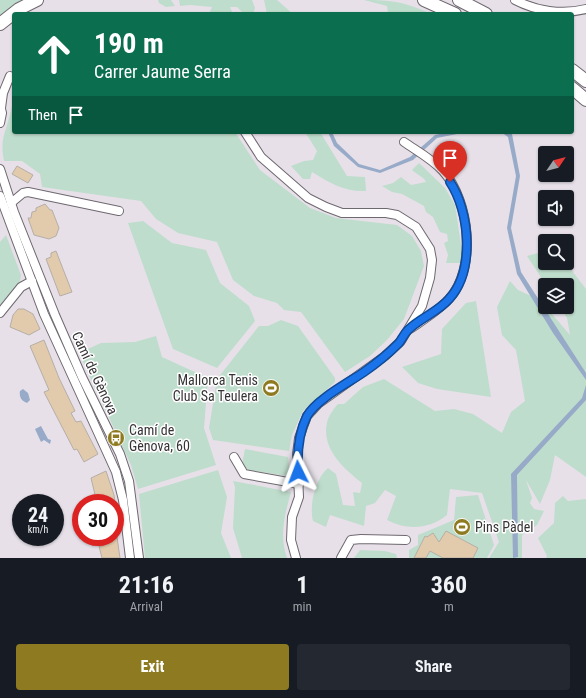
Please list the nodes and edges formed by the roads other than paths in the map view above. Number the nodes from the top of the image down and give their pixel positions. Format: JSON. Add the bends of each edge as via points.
{"nodes":[{"id":1,"x":37,"y":0,"type":"edge"},
{"id":2,"x":424,"y":0,"type":"edge"},
{"id":3,"x":459,"y":0,"type":"edge"},
{"id":4,"x":515,"y":0,"type":"edge"},
{"id":5,"x":586,"y":9,"type":"edge"},
{"id":6,"x":16,"y":12,"type":"edge"},
{"id":7,"x":451,"y":12,"type":"edge"},
{"id":8,"x":482,"y":12,"type":"edge"},
{"id":9,"x":12,"y":14,"type":"edge"},
{"id":10,"x":0,"y":24,"type":"edge"},
{"id":11,"x":574,"y":72,"type":"edge"},
{"id":12,"x":12,"y":74,"type":"edge"},
{"id":13,"x":586,"y":81,"type":"edge"},
{"id":14,"x":0,"y":82,"type":"edge"},
{"id":15,"x":574,"y":90,"type":"edge"},
{"id":16,"x":586,"y":100,"type":"edge"},
{"id":17,"x":0,"y":106,"type":"edge"},
{"id":18,"x":0,"y":123,"type":"edge"},
{"id":19,"x":246,"y":134,"type":"edge"},
{"id":20,"x":404,"y":142,"type":"dead end"},
{"id":21,"x":0,"y":169,"type":"edge"},
{"id":22,"x":0,"y":196,"type":"edge"},
{"id":23,"x":11,"y":203,"type":"junction"},
{"id":24,"x":119,"y":211,"type":"dead end"},
{"id":25,"x":32,"y":281,"type":"junction"},
{"id":26,"x":422,"y":305,"type":"junction"},
{"id":27,"x":437,"y":310,"type":"junction"},
{"id":28,"x":0,"y":313,"type":"edge"},
{"id":29,"x":408,"y":330,"type":"junction"},
{"id":30,"x":234,"y":458,"type":"dead end"},
{"id":31,"x":299,"y":484,"type":"junction"},
{"id":32,"x":406,"y":540,"type":"dead end"},
{"id":33,"x":130,"y":558,"type":"edge"},
{"id":34,"x":139,"y":558,"type":"edge"},
{"id":35,"x":296,"y":558,"type":"edge"},
{"id":36,"x":341,"y":558,"type":"edge"}],
"edges":[{"from":1,"to":6,"type":"highway"},
{"from":2,"to":7,"type":"highway"},
{"from":3,"to":8,"type":"highway"},
{"from":4,"to":5,"type":"street","via":[[552,11]]},
{"from":9,"to":10,"type":"highway"},
{"from":11,"to":13,"type":"highway"},
{"from":12,"to":14,"type":"street"},
{"from":12,"to":17,"type":"street","via":[[2,93]]},
{"from":15,"to":16,"type":"highway"},
{"from":17,"to":18,"type":"street"},
{"from":19,"to":26,"type":"street","via":[[265,161],[318,204],[342,213],[397,215],[416,227],[428,244],[432,260]]},
{"from":20,"to":27,"type":"street","via":[[443,172],[457,193],[465,226],[467,250],[458,286]]},
{"from":21,"to":23,"type":"street","name":"Camí de Gènova"},
{"from":22,"to":25,"type":"street","name":"Camí de Gènova"},
{"from":23,"to":24,"type":"street","via":[[28,192]]},
{"from":23,"to":34,"type":"street","name":"Camí de Gènova","via":[[55,315],[120,454],[129,481]]},
{"from":25,"to":28,"type":"street","via":[[21,288]]},
{"from":25,"to":33,"type":"street","name":"Camí de Gènova","via":[[44,314],[116,472],[123,500]]},
{"from":26,"to":27,"type":"street"},
{"from":26,"to":29,"type":"street"},
{"from":27,"to":29,"type":"street"},
{"from":29,"to":31,"type":"street","via":[[386,356],[318,404],[308,416],[299,438]]},
{"from":30,"to":31,"type":"street","via":[[244,474]]},
{"from":31,"to":35,"type":"street","via":[[299,497],[292,517],[291,540]]},
{"from":32,"to":36,"type":"street","via":[[351,540]]}]}
